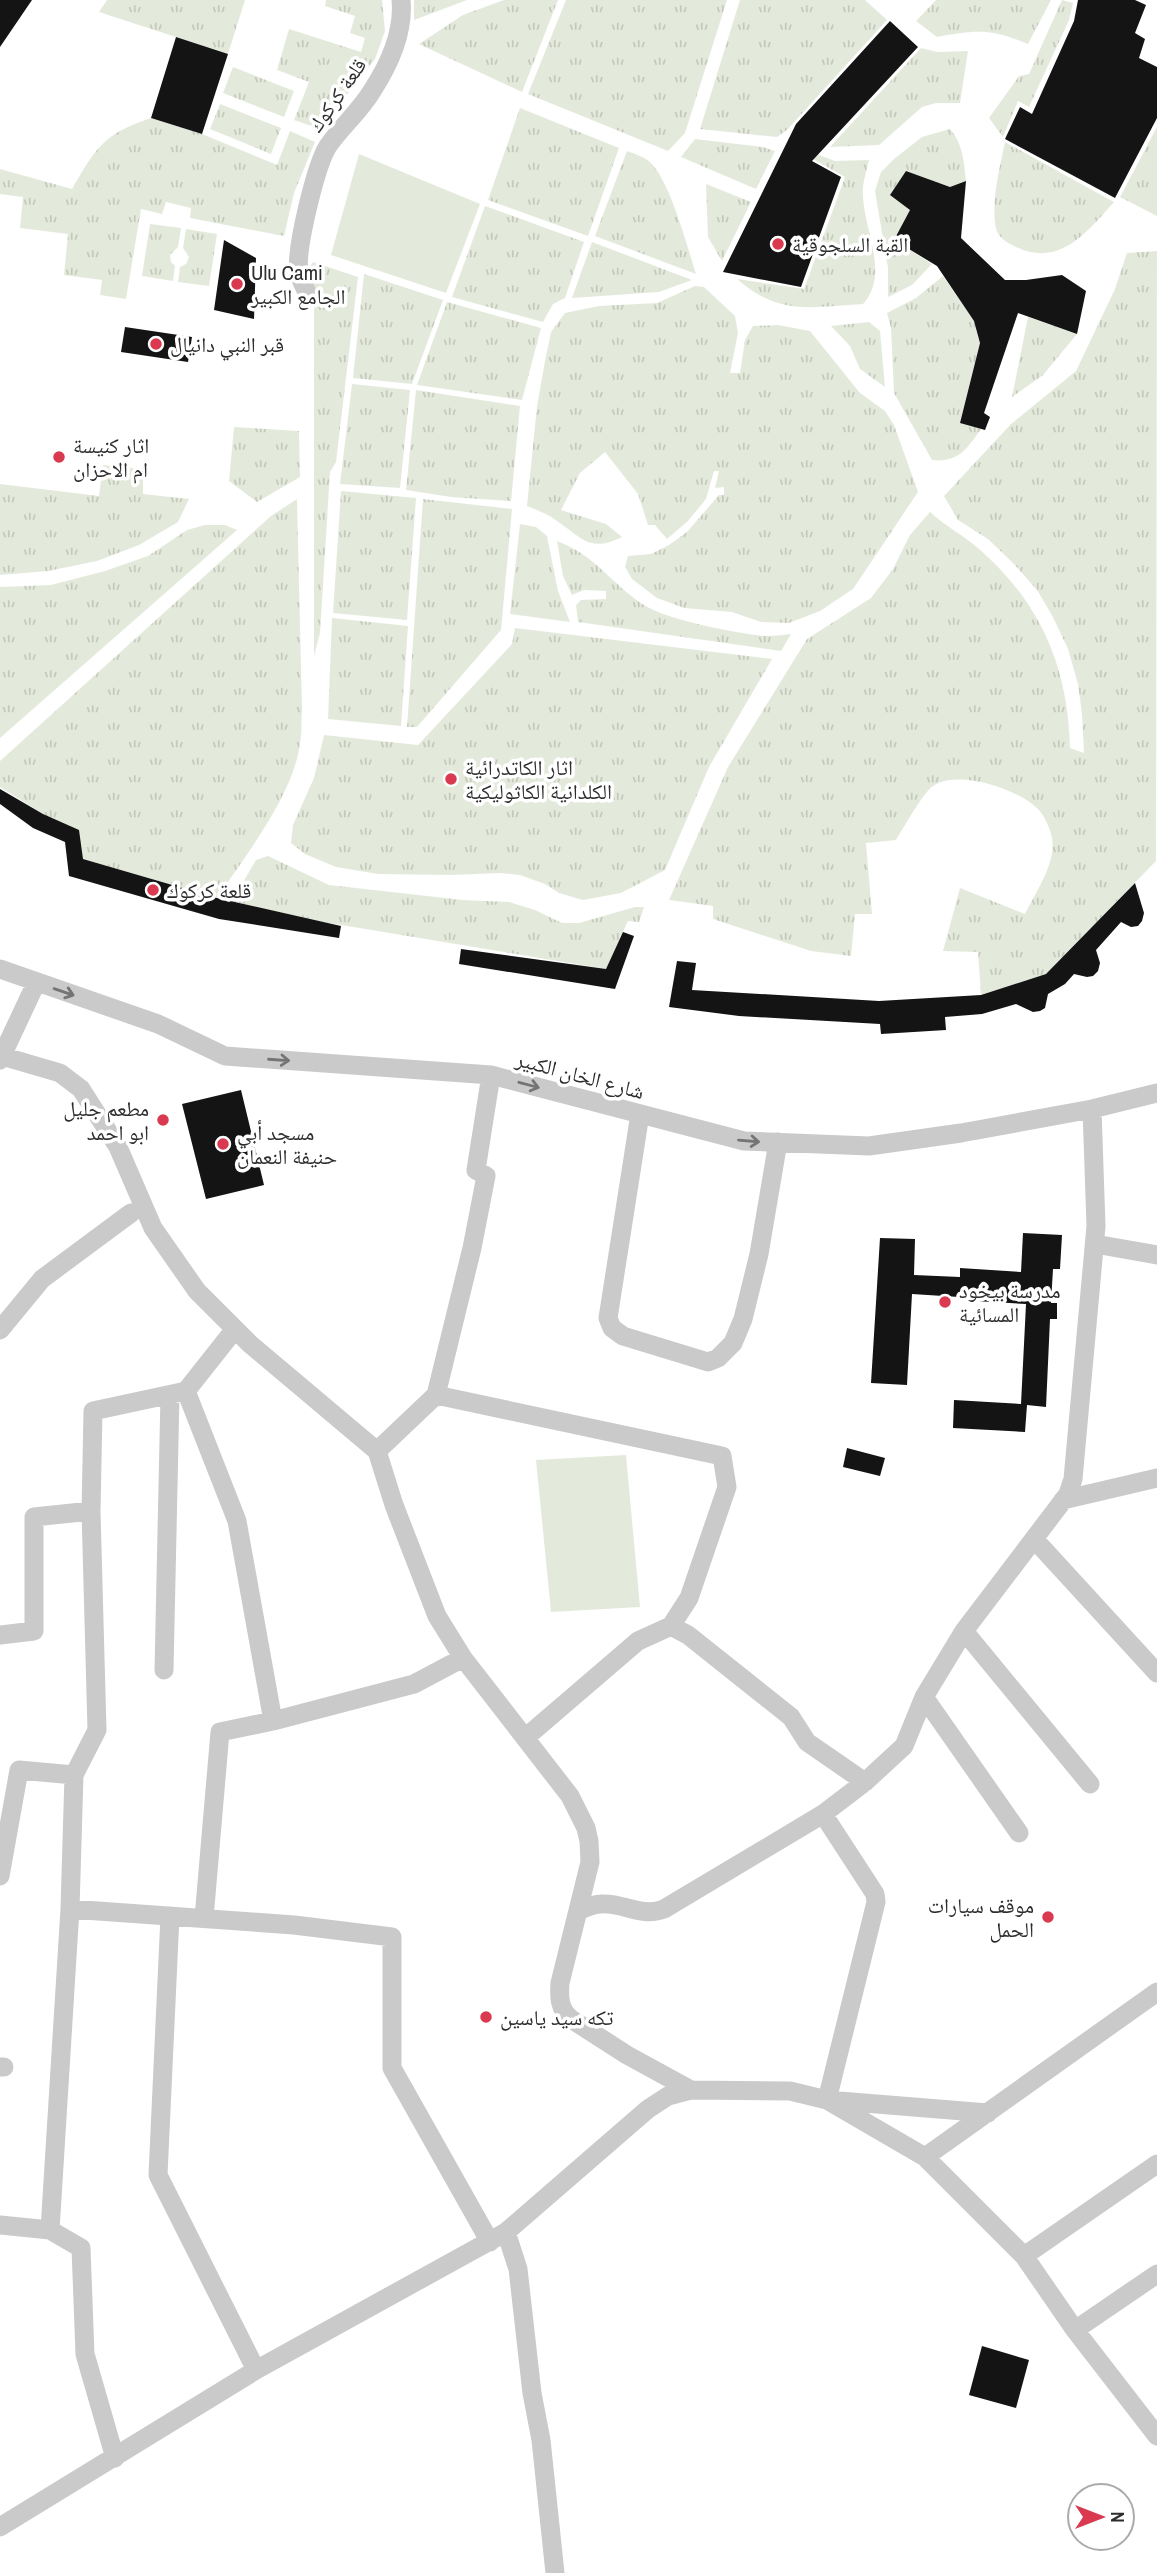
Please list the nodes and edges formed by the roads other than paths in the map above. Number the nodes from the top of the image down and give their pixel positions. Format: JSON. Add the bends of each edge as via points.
{"nodes":[{"id":1,"x":401,"y":0,"type":"edge"},
{"id":2,"x":309,"y":297,"type":"dead end"},
{"id":3,"x":0,"y":969,"type":"edge"},
{"id":4,"x":36,"y":983,"type":"junction"},
{"id":5,"x":1,"y":1058,"type":"edge"},
{"id":6,"x":491,"y":1074,"type":"junction"},
{"id":7,"x":1157,"y":1093,"type":"edge"},
{"id":8,"x":1092,"y":1109,"type":"junction"},
{"id":9,"x":640,"y":1114,"type":"junction"},
{"id":10,"x":778,"y":1142,"type":"junction"},
{"id":11,"x":131,"y":1213,"type":"dead end"},
{"id":12,"x":1095,"y":1244,"type":"junction"},
{"id":13,"x":1157,"y":1255,"type":"edge"},
{"id":14,"x":235,"y":1329,"type":"junction"},
{"id":15,"x":0,"y":1330,"type":"edge"},
{"id":16,"x":178,"y":1393,"type":"junction"},
{"id":17,"x":436,"y":1395,"type":"junction"},
{"id":18,"x":377,"y":1451,"type":"junction"},
{"id":19,"x":1157,"y":1478,"type":"edge"},
{"id":20,"x":1063,"y":1500,"type":"junction"},
{"id":21,"x":91,"y":1511,"type":"junction"},
{"id":22,"x":1035,"y":1540,"type":"junction"},
{"id":23,"x":671,"y":1626,"type":"junction"},
{"id":24,"x":964,"y":1631,"type":"junction"},
{"id":25,"x":0,"y":1635,"type":"edge"},
{"id":26,"x":463,"y":1658,"type":"junction"},
{"id":27,"x":164,"y":1670,"type":"dead end"},
{"id":28,"x":1157,"y":1673,"type":"edge"},
{"id":29,"x":924,"y":1697,"type":"junction"},
{"id":30,"x":273,"y":1721,"type":"junction"},
{"id":31,"x":524,"y":1738,"type":"junction"},
{"id":32,"x":74,"y":1775,"type":"junction"},
{"id":33,"x":865,"y":1782,"type":"junction"},
{"id":34,"x":1090,"y":1784,"type":"dead end"},
{"id":35,"x":823,"y":1814,"type":"junction"},
{"id":36,"x":1019,"y":1833,"type":"dead end"},
{"id":37,"x":0,"y":1877,"type":"edge"},
{"id":38,"x":70,"y":1909,"type":"junction"},
{"id":39,"x":578,"y":1911,"type":"junction"},
{"id":40,"x":170,"y":1916,"type":"junction"},
{"id":41,"x":204,"y":1919,"type":"junction"},
{"id":42,"x":1157,"y":1992,"type":"edge"},
{"id":43,"x":691,"y":2090,"type":"junction"},
{"id":44,"x":827,"y":2100,"type":"junction"},
{"id":45,"x":988,"y":2113,"type":"junction"},
{"id":46,"x":925,"y":2157,"type":"junction"},
{"id":47,"x":1157,"y":2164,"type":"edge"},
{"id":48,"x":0,"y":2225,"type":"edge"},
{"id":49,"x":50,"y":2230,"type":"junction"},
{"id":50,"x":498,"y":2237,"type":"junction"},
{"id":51,"x":1024,"y":2256,"type":"junction"},
{"id":52,"x":1157,"y":2274,"type":"edge"},
{"id":53,"x":1075,"y":2330,"type":"junction"},
{"id":54,"x":256,"y":2370,"type":"junction"},
{"id":55,"x":1157,"y":2436,"type":"edge"},
{"id":56,"x":115,"y":2458,"type":"junction"},
{"id":57,"x":0,"y":2528,"type":"edge"},
{"id":58,"x":555,"y":2573,"type":"edge"}],
"edges":[{"from":1,"to":2,"type":"street","name":"قلعة كركوك","via":[[396,44],[372,92],[327,148],[315,183],[302,234],[299,272]]},
{"from":3,"to":4,"type":"street","name":"شارع الخان الكبير"},
{"from":4,"to":5,"type":"street"},
{"from":4,"to":6,"type":"street","name":"شارع الخان الكبير","one_way":true,"via":[[158,1024],[226,1056]]},
{"from":5,"to":14,"type":"street","via":[[60,1073],[81,1089],[118,1147],[153,1228],[197,1291]]},
{"from":6,"to":9,"type":"street","name":"شارع الخان الكبير","one_way":true},
{"from":6,"to":17,"type":"street","via":[[476,1170],[486,1176]]},
{"from":7,"to":8,"type":"street","name":"شارع الخان الكبير"},
{"from":8,"to":10,"type":"street","name":"شارع الخان الكبير","via":[[869,1146]]},
{"from":8,"to":12,"type":"street"},
{"from":9,"to":10,"type":"street","name":"شارع الخان الكبير","one_way":true,"via":[[744,1141]]},
{"from":9,"to":10,"type":"street","via":[[608,1318],[623,1336],[708,1362],[733,1343],[743,1319]]},
{"from":11,"to":15,"type":"street","via":[[42,1279]]},
{"from":12,"to":13,"type":"street"},
{"from":12,"to":20,"type":"street","via":[[1073,1479]]},
{"from":14,"to":16,"type":"street"},
{"from":14,"to":18,"type":"street"},
{"from":16,"to":21,"type":"street","via":[[93,1411]]},
{"from":16,"to":27,"type":"street"},
{"from":16,"to":30,"type":"street","via":[[237,1521]]},
{"from":17,"to":18,"type":"street"},
{"from":17,"to":23,"type":"street","via":[[722,1456],[727,1487],[689,1598]]},
{"from":18,"to":26,"type":"street","via":[[418,1572],[437,1616]]},
{"from":19,"to":20,"type":"street"},
{"from":20,"to":22,"type":"street"},
{"from":21,"to":25,"type":"street","via":[[34,1517],[34,1631]]},
{"from":21,"to":32,"type":"street","via":[[97,1730]]},
{"from":22,"to":24,"type":"street"},
{"from":22,"to":28,"type":"street"},
{"from":23,"to":31,"type":"street","via":[[638,1641]]},
{"from":23,"to":33,"type":"street","via":[[791,1717],[807,1742]]},
{"from":24,"to":29,"type":"street"},
{"from":24,"to":34,"type":"street"},
{"from":26,"to":30,"type":"street","via":[[414,1684]]},
{"from":26,"to":31,"type":"street"},
{"from":29,"to":33,"type":"street","via":[[904,1746]]},
{"from":29,"to":36,"type":"street"},
{"from":30,"to":41,"type":"street","via":[[220,1732]]},
{"from":31,"to":39,"type":"street","via":[[570,1796],[586,1828],[590,1862]]},
{"from":32,"to":37,"type":"street","via":[[19,1770]]},
{"from":32,"to":38,"type":"street"},
{"from":33,"to":35,"type":"street"},
{"from":35,"to":39,"type":"street","via":[[656,1912],[599,1904]]},
{"from":35,"to":44,"type":"street","via":[[876,1902]]},
{"from":38,"to":40,"type":"street"},
{"from":38,"to":49,"type":"street"},
{"from":39,"to":43,"type":"street","via":[[560,1983],[564,2011],[627,2055]]},
{"from":40,"to":41,"type":"street"},
{"from":40,"to":54,"type":"street","via":[[158,2175]]},
{"from":41,"to":50,"type":"street","via":[[393,1937],[392,2068]]},
{"from":42,"to":45,"type":"street"},
{"from":43,"to":44,"type":"street","via":[[790,2091]]},
{"from":43,"to":50,"type":"street","via":[[657,2102]]},
{"from":44,"to":45,"type":"street"},
{"from":44,"to":46,"type":"street"},
{"from":45,"to":46,"type":"street"},
{"from":46,"to":51,"type":"street"},
{"from":47,"to":51,"type":"street"},
{"from":48,"to":49,"type":"street"},
{"from":49,"to":56,"type":"street","via":[[81,2248],[85,2354]]},
{"from":50,"to":54,"type":"street"},
{"from":50,"to":58,"type":"street","via":[[518,2269]]},
{"from":51,"to":53,"type":"street"},
{"from":52,"to":53,"type":"street"},
{"from":53,"to":55,"type":"street"},
{"from":54,"to":56,"type":"street"},
{"from":56,"to":57,"type":"street"}]}
